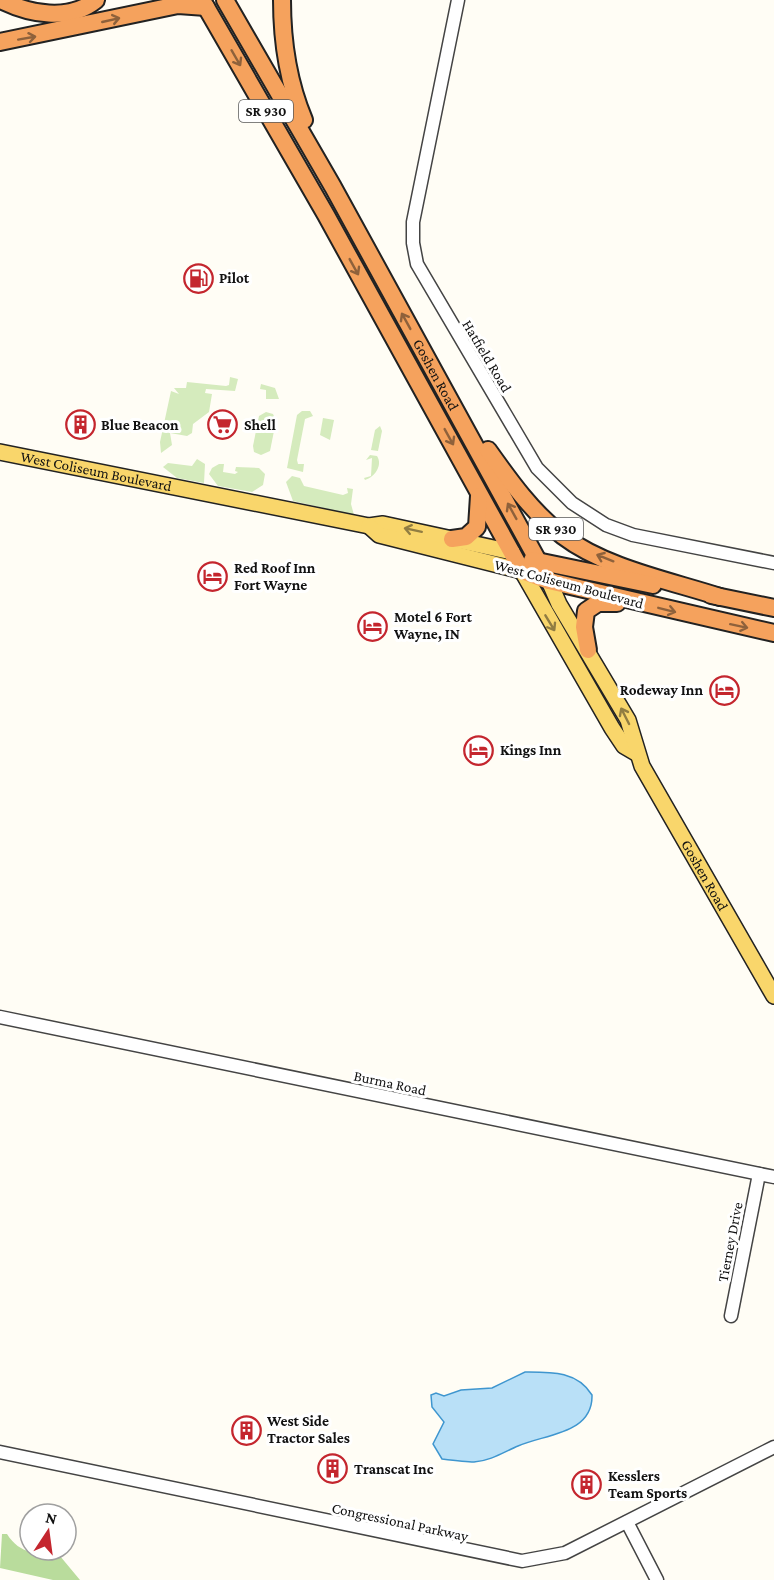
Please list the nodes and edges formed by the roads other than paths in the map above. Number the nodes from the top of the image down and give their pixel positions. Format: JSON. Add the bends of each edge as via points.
{"nodes":[{"id":1,"x":1,"y":0,"type":"edge"},
{"id":2,"x":96,"y":0,"type":"edge"},
{"id":3,"x":225,"y":0,"type":"edge"},
{"id":4,"x":282,"y":0,"type":"edge"},
{"id":5,"x":458,"y":0,"type":"edge"},
{"id":6,"x":204,"y":4,"type":"edge"},
{"id":7,"x":0,"y":42,"type":"edge"},
{"id":8,"x":333,"y":187,"type":"junction"},
{"id":9,"x":444,"y":390,"type":"junction"},
{"id":10,"x":0,"y":452,"type":"edge"},
{"id":11,"x":479,"y":492,"type":"junction"},
{"id":12,"x":369,"y":526,"type":"junction"},
{"id":13,"x":452,"y":538,"type":"junction"},
{"id":14,"x":512,"y":552,"type":"junction"},
{"id":15,"x":540,"y":562,"type":"junction"},
{"id":16,"x":774,"y":563,"type":"edge"},
{"id":17,"x":522,"y":571,"type":"junction"},
{"id":18,"x":549,"y":581,"type":"junction"},
{"id":19,"x":720,"y":597,"type":"junction"},
{"id":20,"x":638,"y":602,"type":"junction"},
{"id":21,"x":774,"y":608,"type":"edge"},
{"id":22,"x":774,"y":633,"type":"edge"},
{"id":23,"x":588,"y":650,"type":"junction"},
{"id":24,"x":636,"y":753,"type":"junction"},
{"id":25,"x":774,"y":996,"type":"edge"},
{"id":26,"x":0,"y":1017,"type":"edge"},
{"id":27,"x":759,"y":1174,"type":"junction"},
{"id":28,"x":774,"y":1177,"type":"edge"},
{"id":29,"x":731,"y":1316,"type":"dead end"},
{"id":30,"x":774,"y":1447,"type":"edge"},
{"id":31,"x":0,"y":1452,"type":"edge"},
{"id":32,"x":627,"y":1522,"type":"junction"},
{"id":33,"x":657,"y":1580,"type":"edge"}],
"edges":[{"from":1,"to":2,"type":"highway","via":[[21,10],[46,14],[70,12]]},
{"from":3,"to":8,"type":"highway","name":"Goshen Road","number":"SR 930"},
{"from":4,"to":8,"type":"highway","via":[[282,36],[296,100]]},
{"from":5,"to":16,"type":"street","name":"Hatfield Road","via":[[413,222],[417,264],[537,468],[572,503],[606,525],[633,536]]},
{"from":7,"to":6,"type":"highway","one_way":true,"via":[[178,5]]},
{"from":6,"to":11,"type":"highway","number":"SR 930","one_way":true},
{"from":9,"to":8,"type":"highway","name":"Goshen Road","number":"SR 930","one_way":true},
{"from":15,"to":9,"type":"highway","name":"Goshen Road","one_way":true},
{"from":19,"to":9,"type":"highway","number":"SR 930","one_way":true,"via":[[644,574],[564,537],[524,500]]},
{"from":10,"to":12,"type":"main road","name":"West Coliseum Boulevard"},
{"from":11,"to":13,"type":"highway","via":[[477,527],[466,537]]},
{"from":11,"to":14,"type":"highway","number":"SR 930"},
{"from":13,"to":12,"type":"main road","name":"West Coliseum Boulevard","one_way":true,"via":[[383,524]]},
{"from":12,"to":17,"type":"main road","name":"West Coliseum Boulevard","via":[[379,536]]},
{"from":13,"to":14,"type":"main road","name":"West Coliseum Boulevard"},
{"from":14,"to":15,"type":"highway","name":"West Coliseum Boulevard"},
{"from":14,"to":17,"type":"highway","number":"SR 930"},
{"from":15,"to":18,"type":"highway","name":"Goshen Road"},
{"from":15,"to":19,"type":"highway","name":"West Coliseum Boulevard"},
{"from":17,"to":18,"type":"highway","name":"West Coliseum Boulevard"},
{"from":17,"to":24,"type":"main road","name":"Goshen Road","one_way":true,"via":[[612,728],[624,746]]},
{"from":18,"to":20,"type":"highway","name":"West Coliseum Boulevard"},
{"from":18,"to":23,"type":"main road","name":"Goshen Road"},
{"from":19,"to":21,"type":"highway","name":"West Coliseum Boulevard","number":"SR 930"},
{"from":20,"to":22,"type":"highway","name":"West Coliseum Boulevard","one_way":true},
{"from":20,"to":23,"type":"highway","via":[[598,603],[586,610]]},
{"from":24,"to":23,"type":"main road","name":"Goshen Road","one_way":true,"via":[[628,720]]},
{"from":24,"to":25,"type":"main road","name":"Goshen Road"},
{"from":26,"to":27,"type":"street","name":"Burma Road"},
{"from":27,"to":28,"type":"street","name":"Burma Road"},
{"from":27,"to":29,"type":"street","name":"Tierney Drive"},
{"from":30,"to":32,"type":"street","name":"Congressional Parkway"},
{"from":31,"to":32,"type":"street","name":"Congressional Parkway","via":[[513,1560],[534,1561],[566,1553]]},
{"from":32,"to":33,"type":"street"}]}
